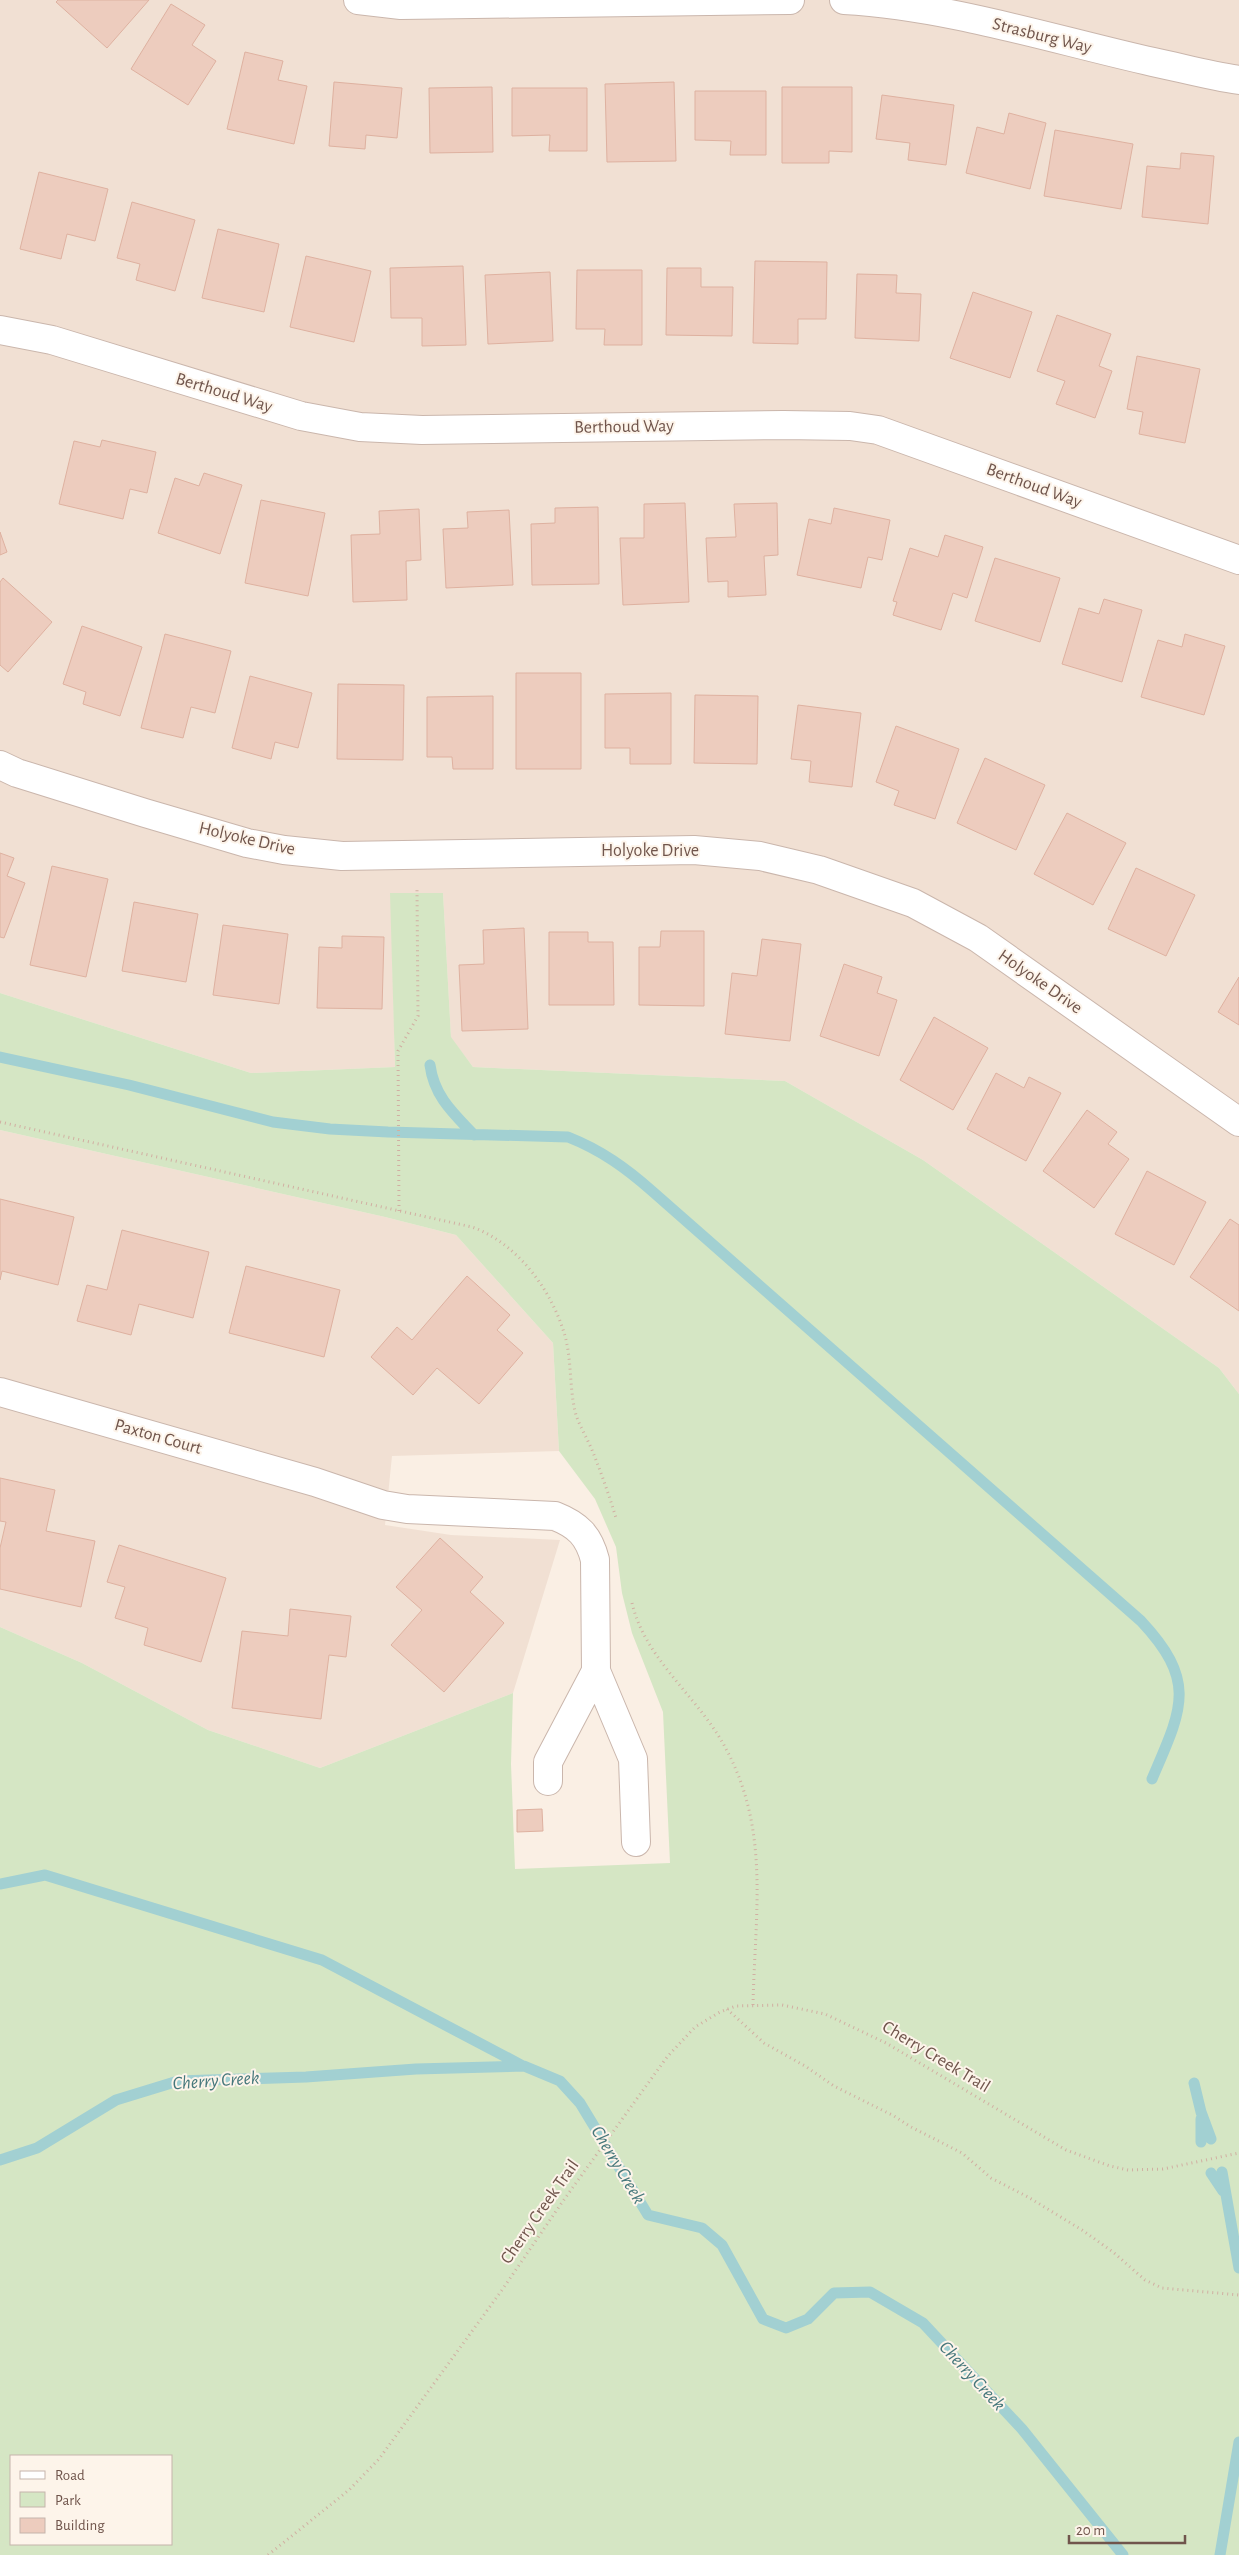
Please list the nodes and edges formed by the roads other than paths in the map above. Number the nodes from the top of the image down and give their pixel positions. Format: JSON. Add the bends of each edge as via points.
{"nodes":[{"id":1,"x":358,"y":0,"type":"edge"},
{"id":2,"x":790,"y":0,"type":"edge"},
{"id":3,"x":844,"y":0,"type":"edge"},
{"id":4,"x":1239,"y":80,"type":"edge"},
{"id":5,"x":0,"y":330,"type":"edge"},
{"id":6,"x":1239,"y":560,"type":"edge"},
{"id":7,"x":0,"y":765,"type":"edge"},
{"id":8,"x":1239,"y":1122,"type":"edge"},
{"id":9,"x":0,"y":1392,"type":"edge"},
{"id":10,"x":596,"y":1671,"type":"junction"},
{"id":11,"x":548,"y":1781,"type":"dead end"},
{"id":12,"x":636,"y":1842,"type":"dead end"}],
"edges":[{"from":1,"to":2,"type":"street","via":[[401,5]]},
{"from":3,"to":4,"type":"street","name":"Strasburg Way","via":[[914,7],[960,16]]},
{"from":5,"to":6,"type":"street","name":"Berthoud Way","via":[[52,340],[301,416],[360,427],[422,430],[783,425],[850,426],[878,430]]},
{"from":7,"to":8,"type":"street","name":"Holyoke Drive","via":[[144,813],[247,843],[284,850],[342,856],[694,850],[760,856],[819,870],[912,904],[978,938]]},
{"from":9,"to":10,"type":"street","name":"Paxton Court","via":[[315,1482],[383,1505],[555,1516],[571,1522],[583,1532],[595,1560]]},
{"from":10,"to":11,"type":"street","via":[[548,1762]]},
{"from":10,"to":12,"type":"street","via":[[633,1759]]}]}
